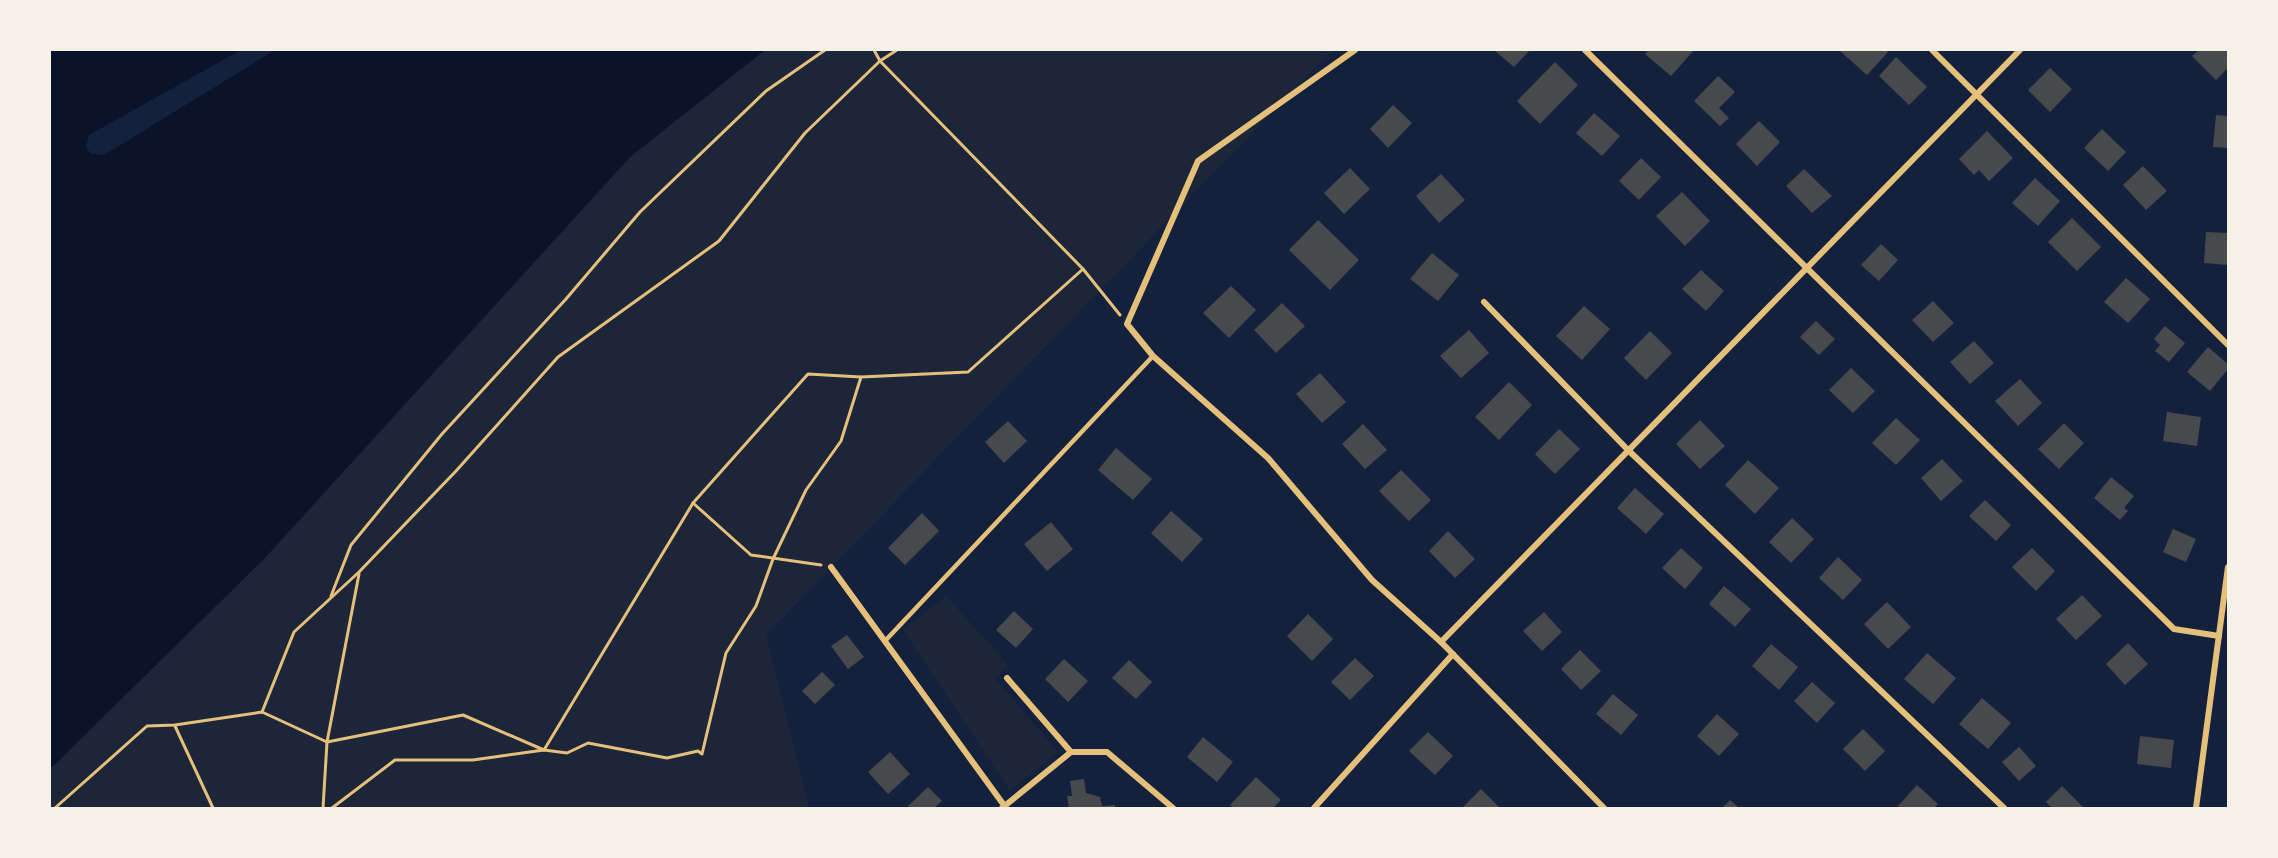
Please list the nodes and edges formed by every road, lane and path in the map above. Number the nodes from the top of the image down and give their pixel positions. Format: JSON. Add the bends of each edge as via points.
{"nodes":[{"id":1,"x":825,"y":50,"type":"edge"},
{"id":2,"x":874,"y":50,"type":"edge"},
{"id":3,"x":897,"y":50,"type":"edge"},
{"id":4,"x":1355,"y":50,"type":"edge"},
{"id":5,"x":1585,"y":50,"type":"edge"},
{"id":6,"x":1932,"y":50,"type":"edge"},
{"id":7,"x":2020,"y":50,"type":"edge"},
{"id":8,"x":880,"y":61,"type":"junction"},
{"id":9,"x":1977,"y":94,"type":"junction"},
{"id":10,"x":1807,"y":268,"type":"junction"},
{"id":11,"x":1083,"y":269,"type":"junction"},
{"id":12,"x":1484,"y":302,"type":"dead end"},
{"id":13,"x":1127,"y":324,"type":"junction"},
{"id":14,"x":2229,"y":345,"type":"edge"},
{"id":15,"x":1154,"y":356,"type":"junction"},
{"id":16,"x":861,"y":377,"type":"junction"},
{"id":17,"x":1628,"y":450,"type":"junction"},
{"id":18,"x":693,"y":503,"type":"junction"},
{"id":19,"x":773,"y":559,"type":"junction"},
{"id":20,"x":831,"y":567,"type":"joint"},
{"id":21,"x":2229,"y":567,"type":"edge"},
{"id":22,"x":359,"y":572,"type":"junction"},
{"id":23,"x":331,"y":598,"type":"junction"},
{"id":24,"x":2219,"y":636,"type":"junction"},
{"id":25,"x":885,"y":641,"type":"junction"},
{"id":26,"x":1441,"y":642,"type":"junction"},
{"id":27,"x":1453,"y":654,"type":"junction"},
{"id":28,"x":1007,"y":678,"type":"dead end"},
{"id":29,"x":262,"y":712,"type":"junction"},
{"id":30,"x":175,"y":725,"type":"junction"},
{"id":31,"x":327,"y":742,"type":"junction"},
{"id":32,"x":544,"y":750,"type":"junction"},
{"id":33,"x":1071,"y":752,"type":"junction"},
{"id":34,"x":55,"y":808,"type":"edge"},
{"id":35,"x":213,"y":808,"type":"edge"},
{"id":36,"x":323,"y":808,"type":"edge"},
{"id":37,"x":332,"y":808,"type":"edge"},
{"id":38,"x":1004,"y":808,"type":"edge"},
{"id":39,"x":1173,"y":808,"type":"edge"},
{"id":40,"x":1314,"y":808,"type":"edge"},
{"id":41,"x":1604,"y":808,"type":"edge"},
{"id":42,"x":2004,"y":808,"type":"edge"},
{"id":43,"x":2196,"y":808,"type":"edge"}],
"edges":[{"from":1,"to":23,"type":"path","via":[[766,91],[640,212],[442,434],[351,545]]},
{"from":2,"to":8,"type":"path"},
{"from":3,"to":8,"type":"path"},
{"from":4,"to":13,"type":"street","via":[[1198,161]]},
{"from":5,"to":10,"type":"street"},
{"from":6,"to":9,"type":"street"},
{"from":7,"to":9,"type":"street"},
{"from":8,"to":11,"type":"path"},
{"from":8,"to":22,"type":"path","via":[[805,134],[719,241],[558,357]]},
{"from":9,"to":10,"type":"street"},
{"from":9,"to":14,"type":"street"},
{"from":10,"to":17,"type":"street"},
{"from":10,"to":24,"type":"street","via":[[2174,629]]},
{"from":11,"to":13,"type":"path"},
{"from":11,"to":16,"type":"path","via":[[968,372]]},
{"from":12,"to":17,"type":"street"},
{"from":13,"to":15,"type":"street"},
{"from":15,"to":25,"type":"lane"},
{"from":15,"to":26,"type":"street","via":[[1268,458],[1371,580]]},
{"from":16,"to":18,"type":"path","via":[[808,374]]},
{"from":16,"to":19,"type":"path","via":[[841,441],[806,490]]},
{"from":17,"to":26,"type":"street"},
{"from":17,"to":42,"type":"street"},
{"from":18,"to":19,"type":"path","via":[[752,555]]},
{"from":18,"to":32,"type":"path"},
{"from":19,"to":20,"type":"path"},
{"from":19,"to":32,"type":"path","via":[[756,606],[726,653],[702,754],[698,751],[667,758],[588,743],[567,753]]},
{"from":20,"to":25,"type":"street"},
{"from":21,"to":24,"type":"street"},
{"from":22,"to":23,"type":"path"},
{"from":22,"to":31,"type":"path"},
{"from":23,"to":29,"type":"path","via":[[294,632]]},
{"from":24,"to":43,"type":"street"},
{"from":25,"to":38,"type":"street"},
{"from":26,"to":27,"type":"street"},
{"from":27,"to":40,"type":"street"},
{"from":27,"to":41,"type":"street"},
{"from":28,"to":33,"type":"street"},
{"from":29,"to":30,"type":"path"},
{"from":29,"to":31,"type":"path"},
{"from":30,"to":34,"type":"path","via":[[147,726]]},
{"from":30,"to":35,"type":"path"},
{"from":31,"to":32,"type":"path","via":[[463,715]]},
{"from":31,"to":36,"type":"path"},
{"from":32,"to":37,"type":"path","via":[[473,760],[395,760]]},
{"from":33,"to":38,"type":"street"},
{"from":33,"to":39,"type":"street","via":[[1107,752]]}]}
